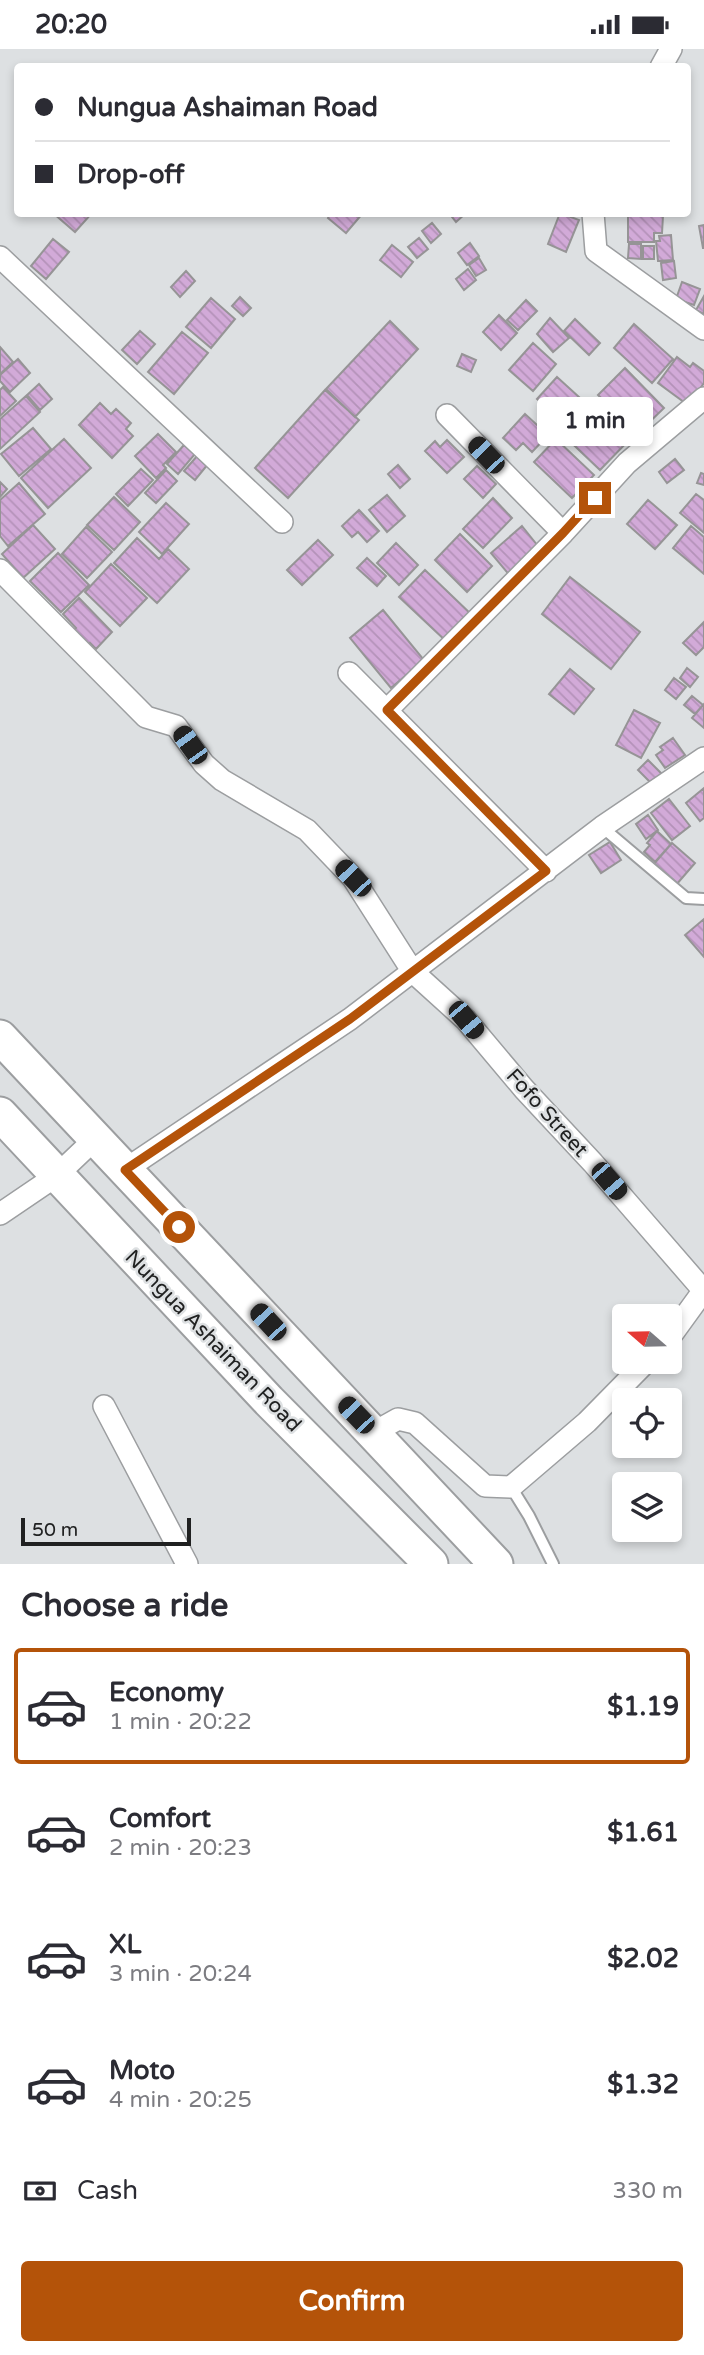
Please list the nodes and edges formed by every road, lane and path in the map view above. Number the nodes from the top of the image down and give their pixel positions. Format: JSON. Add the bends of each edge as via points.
{"nodes":[{"id":1,"x":593,"y":217,"type":"edge"},
{"id":2,"x":0,"y":257,"type":"edge"},
{"id":3,"x":704,"y":329,"type":"edge"},
{"id":4,"x":704,"y":398,"type":"edge"},
{"id":5,"x":447,"y":415,"type":"dead end"},
{"id":6,"x":282,"y":522,"type":"dead end"},
{"id":7,"x":563,"y":533,"type":"junction"},
{"id":8,"x":0,"y":570,"type":"edge"},
{"id":9,"x":349,"y":673,"type":"dead end"},
{"id":10,"x":387,"y":710,"type":"junction"},
{"id":11,"x":704,"y":758,"type":"edge"},
{"id":12,"x":602,"y":827,"type":"junction"},
{"id":13,"x":546,"y":871,"type":"junction"},
{"id":14,"x":704,"y":899,"type":"edge"},
{"id":15,"x":414,"y":972,"type":"junction"},
{"id":16,"x":0,"y":1037,"type":"edge"},
{"id":17,"x":0,"y":1114,"type":"edge"},
{"id":18,"x":96,"y":1138,"type":"junction"},
{"id":19,"x":125,"y":1170,"type":"junction"},
{"id":20,"x":57,"y":1176,"type":"junction"},
{"id":21,"x":0,"y":1214,"type":"edge"},
{"id":22,"x":704,"y":1291,"type":"edge"},
{"id":23,"x":682,"y":1321,"type":"edge"},
{"id":24,"x":634,"y":1374,"type":"edge"},
{"id":25,"x":104,"y":1406,"type":"dead end"},
{"id":26,"x":373,"y":1433,"type":"junction"},
{"id":27,"x":511,"y":1487,"type":"junction"},
{"id":28,"x":187,"y":1564,"type":"edge"},
{"id":29,"x":431,"y":1564,"type":"edge"},
{"id":30,"x":496,"y":1564,"type":"edge"},
{"id":31,"x":552,"y":1564,"type":"edge"}],
"edges":[{"from":1,"to":3,"type":"street","via":[[596,251]]},
{"from":2,"to":6,"type":"street"},
{"from":4,"to":7,"type":"street","via":[[627,463]]},
{"from":5,"to":7,"type":"street"},
{"from":7,"to":10,"type":"street"},
{"from":8,"to":15,"type":"street","name":"Fofo Street","via":[[146,717],[177,726],[204,764],[222,780],[306,830],[353,878]]},
{"from":9,"to":10,"type":"street"},
{"from":10,"to":13,"type":"street"},
{"from":11,"to":12,"type":"street"},
{"from":12,"to":13,"type":"street"},
{"from":12,"to":14,"type":"lane","via":[[687,898]]},
{"from":13,"to":15,"type":"street"},
{"from":15,"to":19,"type":"street"},
{"from":15,"to":22,"type":"street","name":"Fofo Street","via":[[466,1020]]},
{"from":16,"to":18,"type":"main road"},
{"from":17,"to":20,"type":"main road","name":"Nungua Ashaiman Road"},
{"from":18,"to":19,"type":"main road"},
{"from":18,"to":20,"type":"street"},
{"from":19,"to":26,"type":"main road"},
{"from":20,"to":21,"type":"street"},
{"from":20,"to":29,"type":"main road","name":"Nungua Ashaiman Road","via":[[269,1401]]},
{"from":22,"to":23,"type":"street"},
{"from":24,"to":27,"type":"street"},
{"from":25,"to":28,"type":"street"},
{"from":26,"to":27,"type":"street","via":[[398,1419],[415,1423],[485,1486]]},
{"from":26,"to":30,"type":"main road"},
{"from":27,"to":31,"type":"lane"}]}
